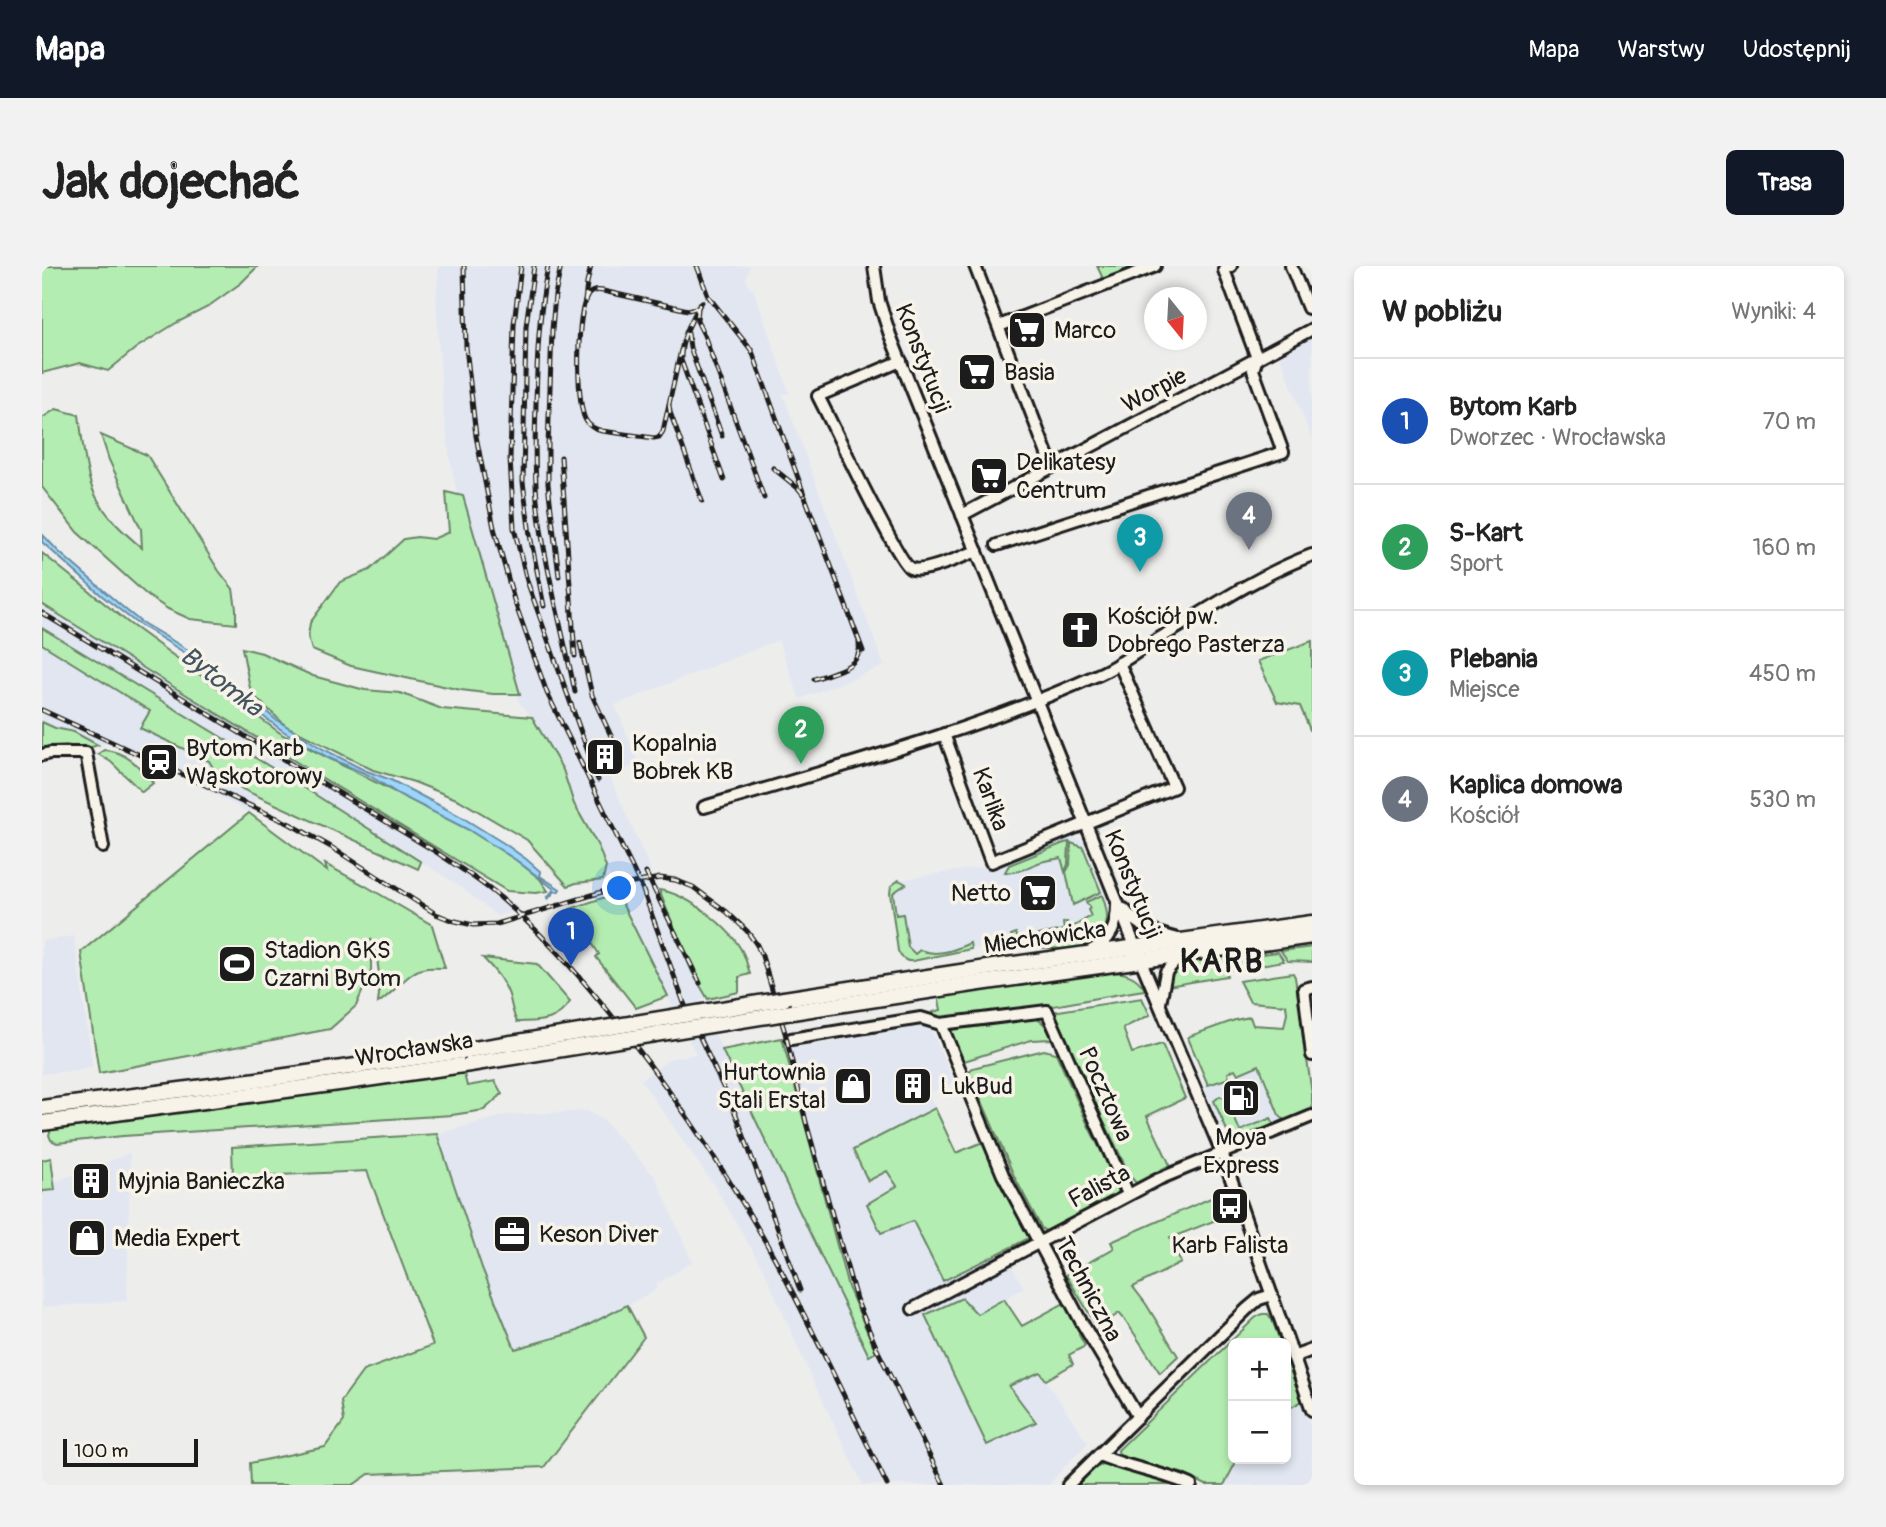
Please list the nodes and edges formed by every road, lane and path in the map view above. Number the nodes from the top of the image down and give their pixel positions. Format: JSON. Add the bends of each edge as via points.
{"nodes":[{"id":1,"x":874,"y":266,"type":"edge"},
{"id":2,"x":975,"y":266,"type":"edge"},
{"id":3,"x":1155,"y":266,"type":"edge"},
{"id":4,"x":1231,"y":266,"type":"edge"},
{"id":5,"x":1291,"y":266,"type":"edge"},
{"id":6,"x":1308,"y":308,"type":"dead end"},
{"id":7,"x":999,"y":326,"type":"junction"},
{"id":8,"x":1312,"y":329,"type":"edge"},
{"id":9,"x":1257,"y":358,"type":"junction"},
{"id":10,"x":901,"y":361,"type":"junction"},
{"id":11,"x":1052,"y":467,"type":"junction"},
{"id":12,"x":962,"y":515,"type":"junction"},
{"id":13,"x":997,"y":545,"type":"dead end"},
{"id":14,"x":977,"y":551,"type":"junction"},
{"id":15,"x":1312,"y":555,"type":"edge"},
{"id":16,"x":1119,"y":663,"type":"junction"},
{"id":17,"x":1038,"y":701,"type":"junction"},
{"id":18,"x":944,"y":734,"type":"junction"},
{"id":19,"x":42,"y":755,"type":"edge"},
{"id":20,"x":704,"y":807,"type":"dead end"},
{"id":21,"x":1087,"y":823,"type":"junction"},
{"id":22,"x":103,"y":847,"type":"dead end"},
{"id":23,"x":1118,"y":901,"type":"junction"},
{"id":24,"x":1312,"y":923,"type":"edge"},
{"id":25,"x":1312,"y":936,"type":"edge"},
{"id":26,"x":1183,"y":940,"type":"junction"},
{"id":27,"x":1081,"y":954,"type":"junction"},
{"id":28,"x":1138,"y":954,"type":"junction"},
{"id":29,"x":1181,"y":955,"type":"junction"},
{"id":30,"x":1312,"y":987,"type":"edge"},
{"id":31,"x":1160,"y":1003,"type":"junction"},
{"id":32,"x":788,"y":1006,"type":"junction"},
{"id":33,"x":942,"y":1024,"type":"junction"},
{"id":34,"x":791,"y":1039,"type":"dead end"},
{"id":35,"x":1312,"y":1055,"type":"edge"},
{"id":36,"x":466,"y":1057,"type":"junction"},
{"id":37,"x":42,"y":1108,"type":"edge"},
{"id":38,"x":1312,"y":1116,"type":"edge"},
{"id":39,"x":42,"y":1123,"type":"edge"},
{"id":40,"x":1222,"y":1153,"type":"junction"},
{"id":41,"x":1128,"y":1194,"type":"junction"},
{"id":42,"x":1040,"y":1241,"type":"junction"},
{"id":43,"x":1272,"y":1295,"type":"junction"},
{"id":44,"x":913,"y":1309,"type":"dead end"},
{"id":45,"x":1312,"y":1350,"type":"edge"},
{"id":46,"x":1293,"y":1357,"type":"junction"},
{"id":47,"x":1312,"y":1410,"type":"edge"},
{"id":48,"x":1138,"y":1417,"type":"junction"},
{"id":49,"x":1099,"y":1455,"type":"junction"},
{"id":50,"x":1068,"y":1485,"type":"edge"},
{"id":51,"x":1191,"y":1485,"type":"edge"}],
"edges":[{"from":1,"to":10,"type":"street","name":"Konstytucji","via":[[879,301]]},
{"from":2,"to":7,"type":"street"},
{"from":3,"to":7,"type":"street"},
{"from":4,"to":9,"type":"street","via":[[1224,270]]},
{"from":5,"to":6,"type":"street"},
{"from":7,"to":11,"type":"street"},
{"from":8,"to":9,"type":"street","name":"Worpie"},
{"from":9,"to":11,"type":"street","name":"Worpie"},
{"from":9,"to":13,"type":"street","via":[[1252,370],[1283,452]]},
{"from":10,"to":12,"type":"street","name":"Konstytucji"},
{"from":10,"to":14,"type":"street","via":[[818,396],[907,566],[927,569]]},
{"from":11,"to":12,"type":"street","name":"Worpie"},
{"from":12,"to":14,"type":"street","name":"Konstytucji"},
{"from":14,"to":17,"type":"street","name":"Konstytucji"},
{"from":15,"to":16,"type":"street","via":[[1254,582]]},
{"from":16,"to":17,"type":"street"},
{"from":16,"to":21,"type":"street","name":"Karlika","via":[[1174,787]]},
{"from":17,"to":18,"type":"street"},
{"from":17,"to":21,"type":"street","name":"Konstytucji"},
{"from":18,"to":20,"type":"street"},
{"from":18,"to":21,"type":"street","name":"Karlika","via":[[991,862]]},
{"from":19,"to":22,"type":"street","via":[[86,753]]},
{"from":21,"to":23,"type":"street","name":"Konstytucji"},
{"from":23,"to":26,"type":"street","via":[[1147,930]]},
{"from":23,"to":27,"type":"street","via":[[1111,936]]},
{"from":23,"to":28,"type":"street","name":"Konstytucji"},
{"from":24,"to":26,"type":"main road","name":"Miechowicka"},
{"from":25,"to":29,"type":"main road","name":"Miechowicka"},
{"from":26,"to":28,"type":"main road","name":"Miechowicka"},
{"from":27,"to":28,"type":"main road","name":"Miechowicka"},
{"from":27,"to":32,"type":"main road","name":"Miechowicka","via":[[909,980]]},
{"from":28,"to":29,"type":"main road","name":"Miechowicka"},
{"from":28,"to":31,"type":"street","name":"Konstytucji"},
{"from":28,"to":32,"type":"main road","name":"Miechowicka","via":[[920,992]]},
{"from":29,"to":31,"type":"street","via":[[1166,972]]},
{"from":30,"to":35,"type":"street","via":[[1304,989]]},
{"from":31,"to":40,"type":"street","name":"Konstytucji"},
{"from":32,"to":36,"type":"main road","name":"Wrocławska","bridge":true},
{"from":33,"to":34,"type":"street","via":[[921,1018]]},
{"from":33,"to":41,"type":"street","name":"Pocztowa","via":[[1047,1011]]},
{"from":33,"to":42,"type":"street","name":"Techniczna","via":[[1003,1175]]},
{"from":36,"to":37,"type":"main road","name":"Wrocławska"},
{"from":36,"to":39,"type":"main road","name":"Wrocławska"},
{"from":38,"to":40,"type":"street","name":"Falista"},
{"from":40,"to":41,"type":"street","name":"Falista"},
{"from":40,"to":43,"type":"street","name":"Konstytucji"},
{"from":41,"to":42,"type":"street","name":"Falista"},
{"from":42,"to":44,"type":"street","name":"Falista"},
{"from":42,"to":48,"type":"street","name":"Techniczna"},
{"from":43,"to":46,"type":"street","name":"Konstytucji"},
{"from":43,"to":48,"type":"street","via":[[1247,1308]]},
{"from":45,"to":46,"type":"street"},
{"from":46,"to":47,"type":"street","name":"Konstytucji"},
{"from":48,"to":49,"type":"street"},
{"from":49,"to":50,"type":"street"},
{"from":49,"to":51,"type":"street"}]}
